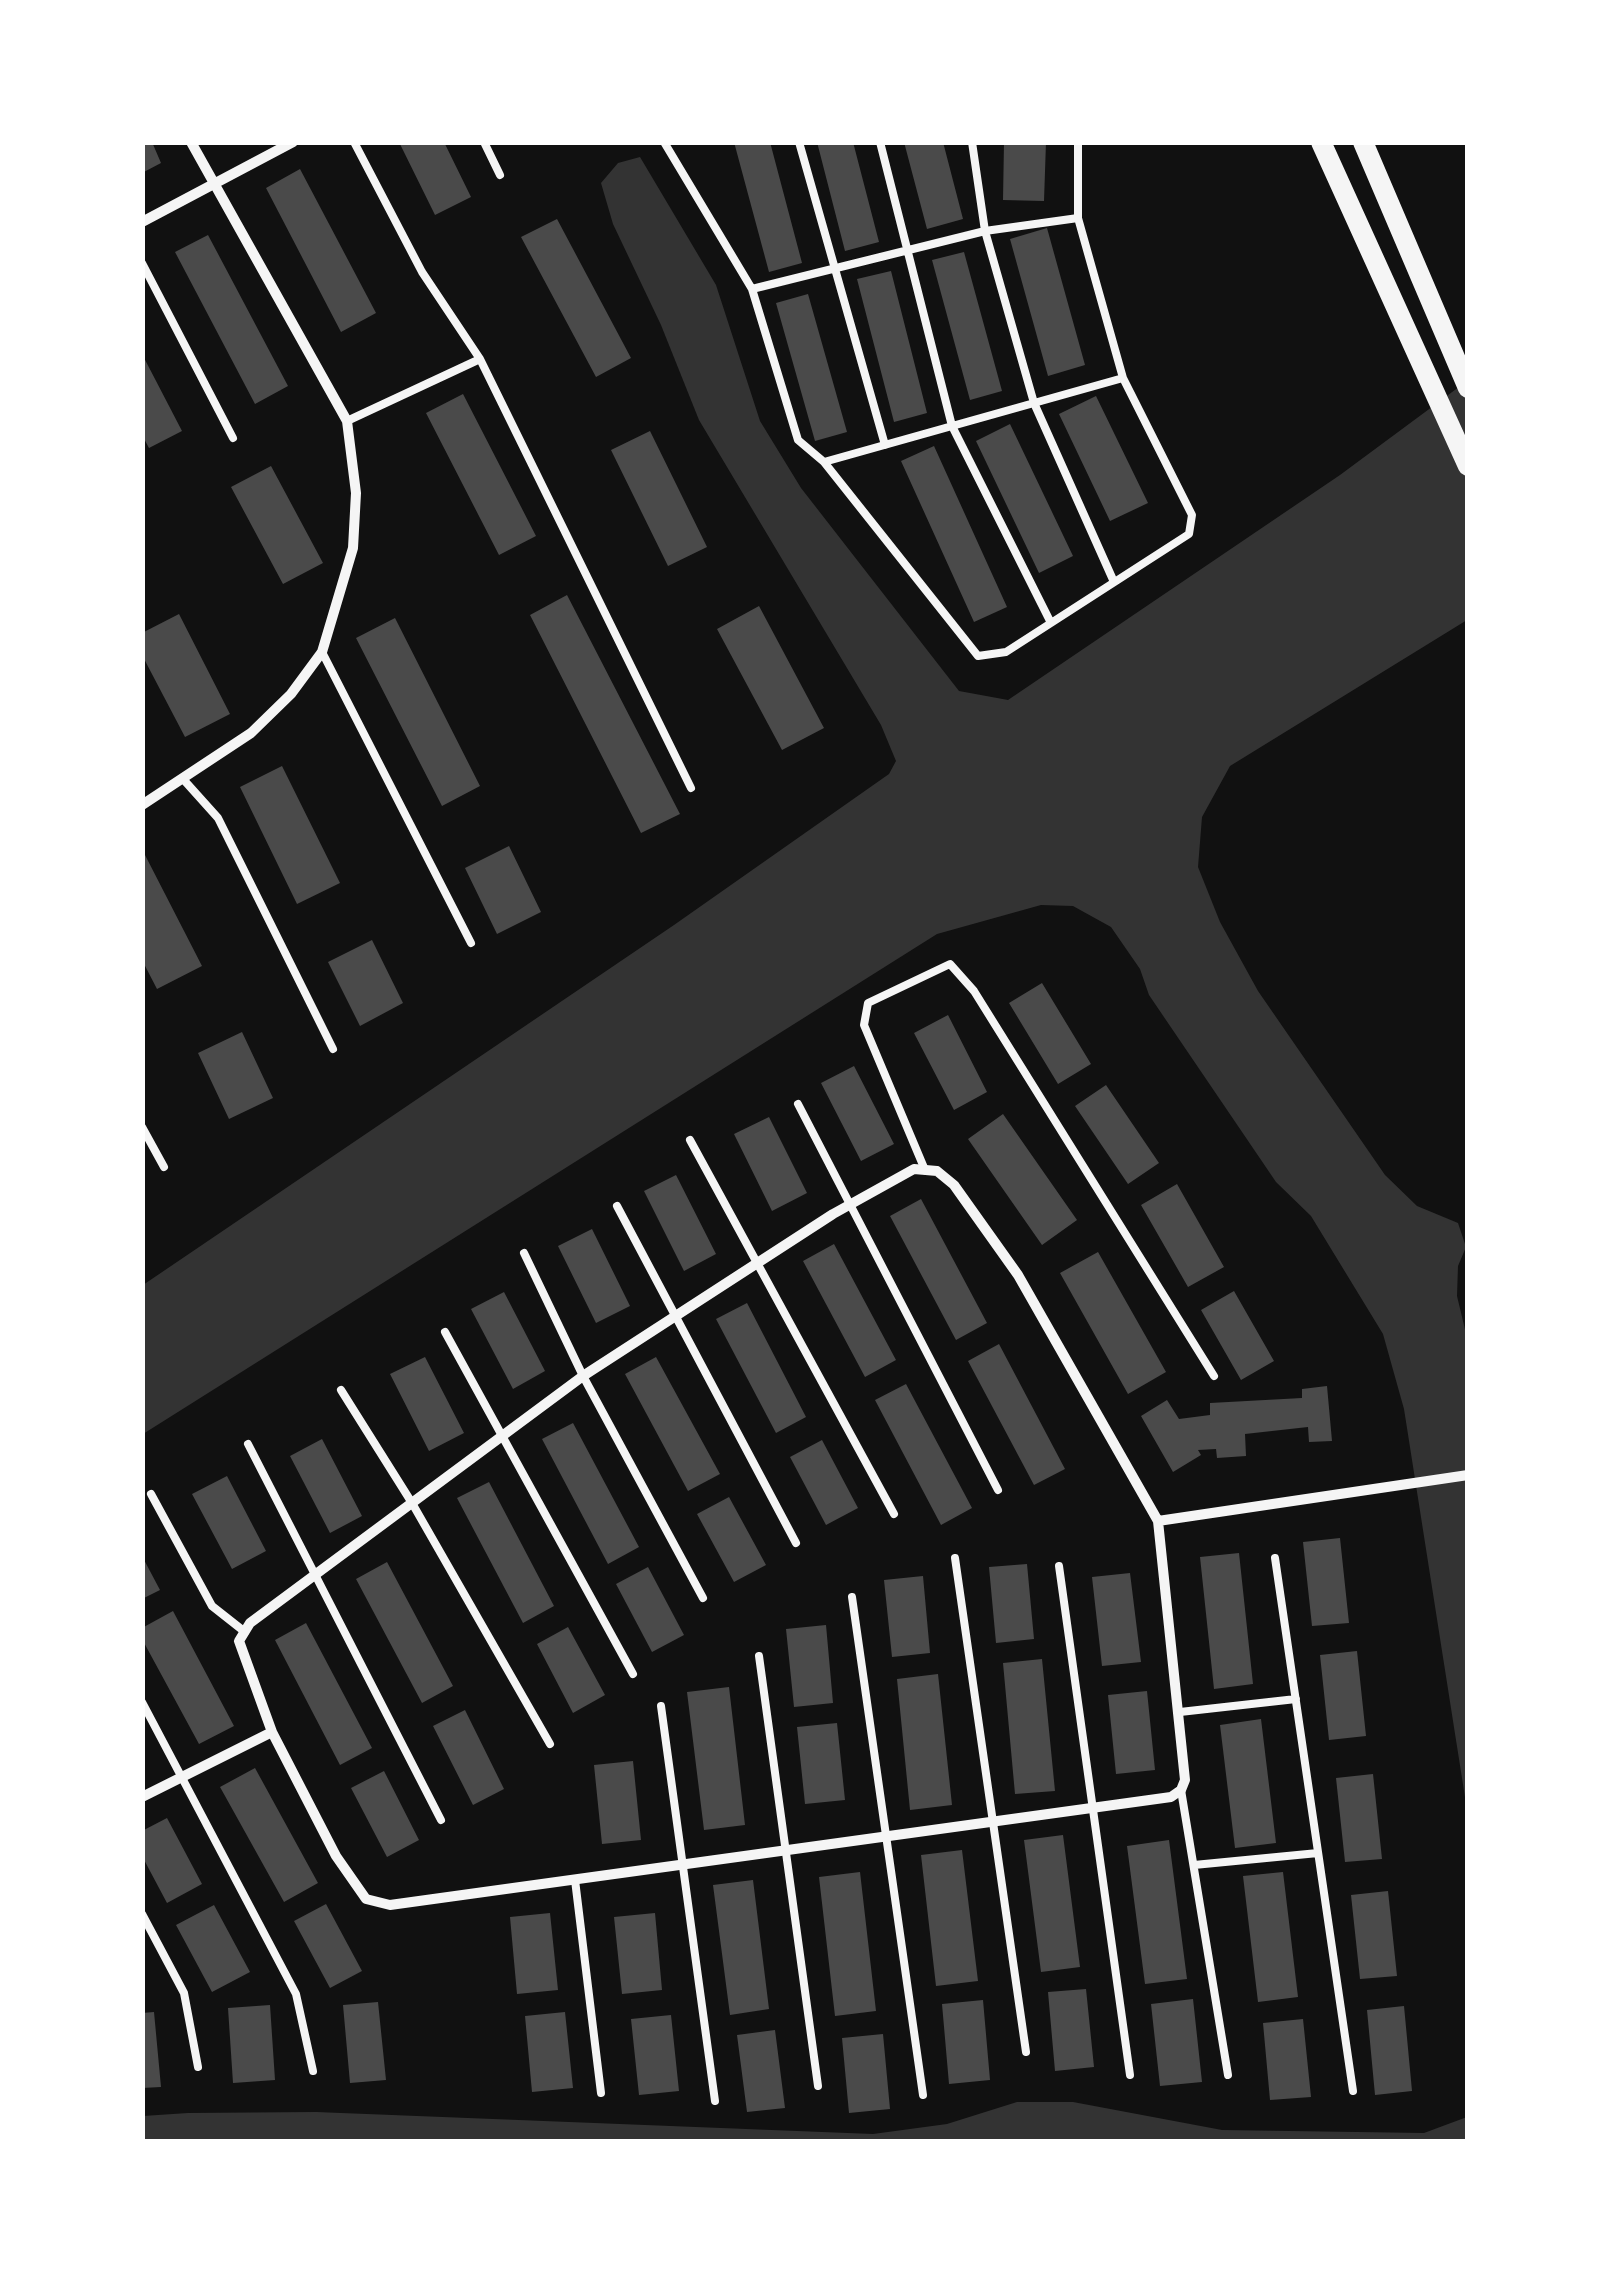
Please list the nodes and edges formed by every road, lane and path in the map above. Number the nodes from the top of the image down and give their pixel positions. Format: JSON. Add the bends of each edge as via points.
{"nodes":[{"id":1,"x":191,"y":142,"type":"edge"},
{"id":2,"x":292,"y":142,"type":"edge"},
{"id":3,"x":354,"y":142,"type":"edge"},
{"id":4,"x":484,"y":142,"type":"edge"},
{"id":5,"x":664,"y":142,"type":"edge"},
{"id":6,"x":799,"y":142,"type":"edge"},
{"id":7,"x":880,"y":142,"type":"edge"},
{"id":8,"x":972,"y":142,"type":"edge"},
{"id":9,"x":1078,"y":142,"type":"edge"},
{"id":10,"x":1320,"y":142,"type":"edge"},
{"id":11,"x":1363,"y":142,"type":"edge"},
{"id":12,"x":500,"y":175,"type":"dead end"},
{"id":13,"x":212,"y":185,"type":"junction"},
{"id":14,"x":1078,"y":218,"type":"junction"},
{"id":15,"x":142,"y":222,"type":"edge"},
{"id":16,"x":985,"y":230,"type":"junction"},
{"id":17,"x":910,"y":250,"type":"junction"},
{"id":18,"x":142,"y":263,"type":"edge"},
{"id":19,"x":834,"y":268,"type":"junction"},
{"id":20,"x":752,"y":289,"type":"junction"},
{"id":21,"x":480,"y":359,"type":"junction"},
{"id":22,"x":1123,"y":378,"type":"junction"},
{"id":23,"x":1467,"y":386,"type":"edge"},
{"id":24,"x":1034,"y":403,"type":"junction"},
{"id":25,"x":347,"y":421,"type":"junction"},
{"id":26,"x":952,"y":426,"type":"junction"},
{"id":27,"x":233,"y":438,"type":"dead end"},
{"id":28,"x":885,"y":445,"type":"junction"},
{"id":29,"x":824,"y":462,"type":"junction"},
{"id":30,"x":1468,"y":466,"type":"edge"},
{"id":31,"x":1114,"y":582,"type":"junction"},
{"id":32,"x":1051,"y":623,"type":"junction"},
{"id":33,"x":322,"y":652,"type":"junction"},
{"id":34,"x":183,"y":779,"type":"junction"},
{"id":35,"x":691,"y":788,"type":"dead end"},
{"id":36,"x":142,"y":805,"type":"edge"},
{"id":37,"x":471,"y":943,"type":"dead end"},
{"id":38,"x":333,"y":1049,"type":"dead end"},
{"id":39,"x":798,"y":1104,"type":"dead end"},
{"id":40,"x":142,"y":1128,"type":"edge"},
{"id":41,"x":690,"y":1140,"type":"dead end"},
{"id":42,"x":164,"y":1167,"type":"dead end"},
{"id":43,"x":925,"y":1170,"type":"junction"},
{"id":44,"x":852,"y":1204,"type":"junction"},
{"id":45,"x":617,"y":1206,"type":"dead end"},
{"id":46,"x":524,"y":1253,"type":"dead end"},
{"id":47,"x":760,"y":1262,"type":"junction"},
{"id":48,"x":674,"y":1318,"type":"junction"},
{"id":49,"x":445,"y":1332,"type":"dead end"},
{"id":50,"x":583,"y":1376,"type":"junction"},
{"id":51,"x":1214,"y":1376,"type":"dead end"},
{"id":52,"x":341,"y":1390,"type":"dead end"},
{"id":53,"x":502,"y":1436,"type":"junction"},
{"id":54,"x":248,"y":1444,"type":"dead end"},
{"id":55,"x":1468,"y":1476,"type":"edge"},
{"id":56,"x":998,"y":1490,"type":"dead end"},
{"id":57,"x":151,"y":1494,"type":"dead end"},
{"id":58,"x":412,"y":1503,"type":"junction"},
{"id":59,"x":894,"y":1514,"type":"dead end"},
{"id":60,"x":1158,"y":1521,"type":"junction"},
{"id":61,"x":796,"y":1543,"type":"dead end"},
{"id":62,"x":955,"y":1558,"type":"dead end"},
{"id":63,"x":1276,"y":1558,"type":"dead end"},
{"id":64,"x":1059,"y":1566,"type":"dead end"},
{"id":65,"x":314,"y":1575,"type":"junction"},
{"id":66,"x":852,"y":1596,"type":"dead end"},
{"id":67,"x":702,"y":1598,"type":"dead end"},
{"id":68,"x":245,"y":1632,"type":"junction"},
{"id":69,"x":759,"y":1656,"type":"dead end"},
{"id":70,"x":633,"y":1674,"type":"dead end"},
{"id":71,"x":1296,"y":1699,"type":"junction"},
{"id":72,"x":142,"y":1702,"type":"edge"},
{"id":73,"x":661,"y":1706,"type":"dead end"},
{"id":74,"x":1180,"y":1712,"type":"junction"},
{"id":75,"x":272,"y":1732,"type":"junction"},
{"id":76,"x":550,"y":1744,"type":"dead end"},
{"id":77,"x":181,"y":1778,"type":"junction"},
{"id":78,"x":1182,"y":1790,"type":"junction"},
{"id":79,"x":142,"y":1796,"type":"edge"},
{"id":80,"x":1094,"y":1808,"type":"junction"},
{"id":81,"x":441,"y":1820,"type":"dead end"},
{"id":82,"x":992,"y":1822,"type":"junction"},
{"id":83,"x":884,"y":1837,"type":"junction"},
{"id":84,"x":785,"y":1851,"type":"junction"},
{"id":85,"x":1318,"y":1853,"type":"junction"},
{"id":86,"x":684,"y":1865,"type":"junction"},
{"id":87,"x":1194,"y":1865,"type":"junction"},
{"id":88,"x":574,"y":1880,"type":"junction"},
{"id":89,"x":142,"y":1914,"type":"edge"},
{"id":90,"x":1026,"y":2052,"type":"dead end"},
{"id":91,"x":198,"y":2066,"type":"dead end"},
{"id":92,"x":314,"y":2070,"type":"dead end"},
{"id":93,"x":1130,"y":2075,"type":"dead end"},
{"id":94,"x":1228,"y":2075,"type":"dead end"},
{"id":95,"x":818,"y":2086,"type":"dead end"},
{"id":96,"x":1353,"y":2091,"type":"dead end"},
{"id":97,"x":602,"y":2093,"type":"dead end"},
{"id":98,"x":923,"y":2095,"type":"dead end"},
{"id":99,"x":716,"y":2102,"type":"dead end"}],
"edges":[{"from":1,"to":13,"type":"street"},
{"from":2,"to":13,"type":"street"},
{"from":3,"to":21,"type":"lane","via":[[422,272]]},
{"from":4,"to":12,"type":"lane"},
{"from":5,"to":20,"type":"lane"},
{"from":6,"to":19,"type":"lane"},
{"from":7,"to":17,"type":"lane"},
{"from":8,"to":16,"type":"lane"},
{"from":9,"to":14,"type":"lane"},
{"from":10,"to":30,"type":"main road"},
{"from":11,"to":23,"type":"main road"},
{"from":13,"to":15,"type":"street"},
{"from":13,"to":25,"type":"street"},
{"from":14,"to":16,"type":"lane"},
{"from":14,"to":22,"type":"lane"},
{"from":16,"to":17,"type":"lane"},
{"from":16,"to":24,"type":"lane"},
{"from":17,"to":19,"type":"lane"},
{"from":17,"to":26,"type":"lane"},
{"from":18,"to":27,"type":"lane"},
{"from":19,"to":20,"type":"lane"},
{"from":19,"to":28,"type":"lane"},
{"from":20,"to":29,"type":"lane","via":[[798,440]]},
{"from":21,"to":25,"type":"lane"},
{"from":21,"to":35,"type":"lane"},
{"from":22,"to":24,"type":"lane"},
{"from":22,"to":31,"type":"lane","via":[[1192,515],[1189,534]]},
{"from":24,"to":26,"type":"lane"},
{"from":24,"to":31,"type":"lane"},
{"from":25,"to":33,"type":"street","via":[[356,493],[354,548]]},
{"from":26,"to":28,"type":"lane"},
{"from":26,"to":32,"type":"lane"},
{"from":28,"to":29,"type":"lane"},
{"from":29,"to":32,"type":"lane","via":[[978,656],[1006,652]]},
{"from":31,"to":32,"type":"lane"},
{"from":33,"to":34,"type":"street","via":[[251,732]]},
{"from":33,"to":37,"type":"lane"},
{"from":34,"to":36,"type":"street"},
{"from":34,"to":38,"type":"lane","via":[[218,818]]},
{"from":39,"to":44,"type":"lane"},
{"from":40,"to":42,"type":"lane"},
{"from":41,"to":47,"type":"lane"},
{"from":43,"to":44,"type":"street","via":[[914,1169]]},
{"from":43,"to":51,"type":"lane","via":[[864,1025],[868,1003],[950,964],[974,991]]},
{"from":43,"to":60,"type":"street","via":[[954,1185],[1018,1275]]},
{"from":44,"to":47,"type":"street"},
{"from":44,"to":56,"type":"lane"},
{"from":45,"to":48,"type":"lane"},
{"from":46,"to":50,"type":"lane"},
{"from":47,"to":48,"type":"street"},
{"from":47,"to":59,"type":"lane"},
{"from":48,"to":50,"type":"street"},
{"from":48,"to":61,"type":"lane"},
{"from":49,"to":53,"type":"lane"},
{"from":50,"to":53,"type":"street"},
{"from":50,"to":67,"type":"lane"},
{"from":52,"to":58,"type":"lane"},
{"from":53,"to":58,"type":"street"},
{"from":53,"to":70,"type":"lane"},
{"from":54,"to":65,"type":"lane"},
{"from":55,"to":60,"type":"street"},
{"from":57,"to":68,"type":"lane","via":[[212,1606]]},
{"from":58,"to":65,"type":"street"},
{"from":58,"to":76,"type":"lane"},
{"from":60,"to":74,"type":"street"},
{"from":62,"to":82,"type":"lane"},
{"from":63,"to":71,"type":"lane"},
{"from":64,"to":80,"type":"lane"},
{"from":65,"to":68,"type":"street"},
{"from":65,"to":81,"type":"lane"},
{"from":66,"to":83,"type":"lane"},
{"from":68,"to":75,"type":"street","via":[[240,1641]]},
{"from":69,"to":84,"type":"lane"},
{"from":71,"to":74,"type":"lane"},
{"from":71,"to":85,"type":"lane"},
{"from":72,"to":77,"type":"lane"},
{"from":73,"to":86,"type":"lane"},
{"from":74,"to":78,"type":"street"},
{"from":75,"to":77,"type":"street"},
{"from":75,"to":88,"type":"street","via":[[336,1856],[366,1898],[390,1906]]},
{"from":77,"to":79,"type":"street"},
{"from":77,"to":92,"type":"lane","via":[[296,1994]]},
{"from":78,"to":80,"type":"street"},
{"from":78,"to":87,"type":"lane"},
{"from":80,"to":82,"type":"street"},
{"from":80,"to":93,"type":"lane"},
{"from":82,"to":83,"type":"street"},
{"from":82,"to":90,"type":"lane"},
{"from":83,"to":84,"type":"street"},
{"from":83,"to":98,"type":"lane"},
{"from":84,"to":86,"type":"street"},
{"from":84,"to":95,"type":"lane"},
{"from":85,"to":87,"type":"lane"},
{"from":85,"to":96,"type":"lane"},
{"from":86,"to":88,"type":"street"},
{"from":86,"to":99,"type":"lane"},
{"from":87,"to":94,"type":"lane"},
{"from":88,"to":97,"type":"lane"},
{"from":89,"to":91,"type":"lane","via":[[184,1993]]}]}
